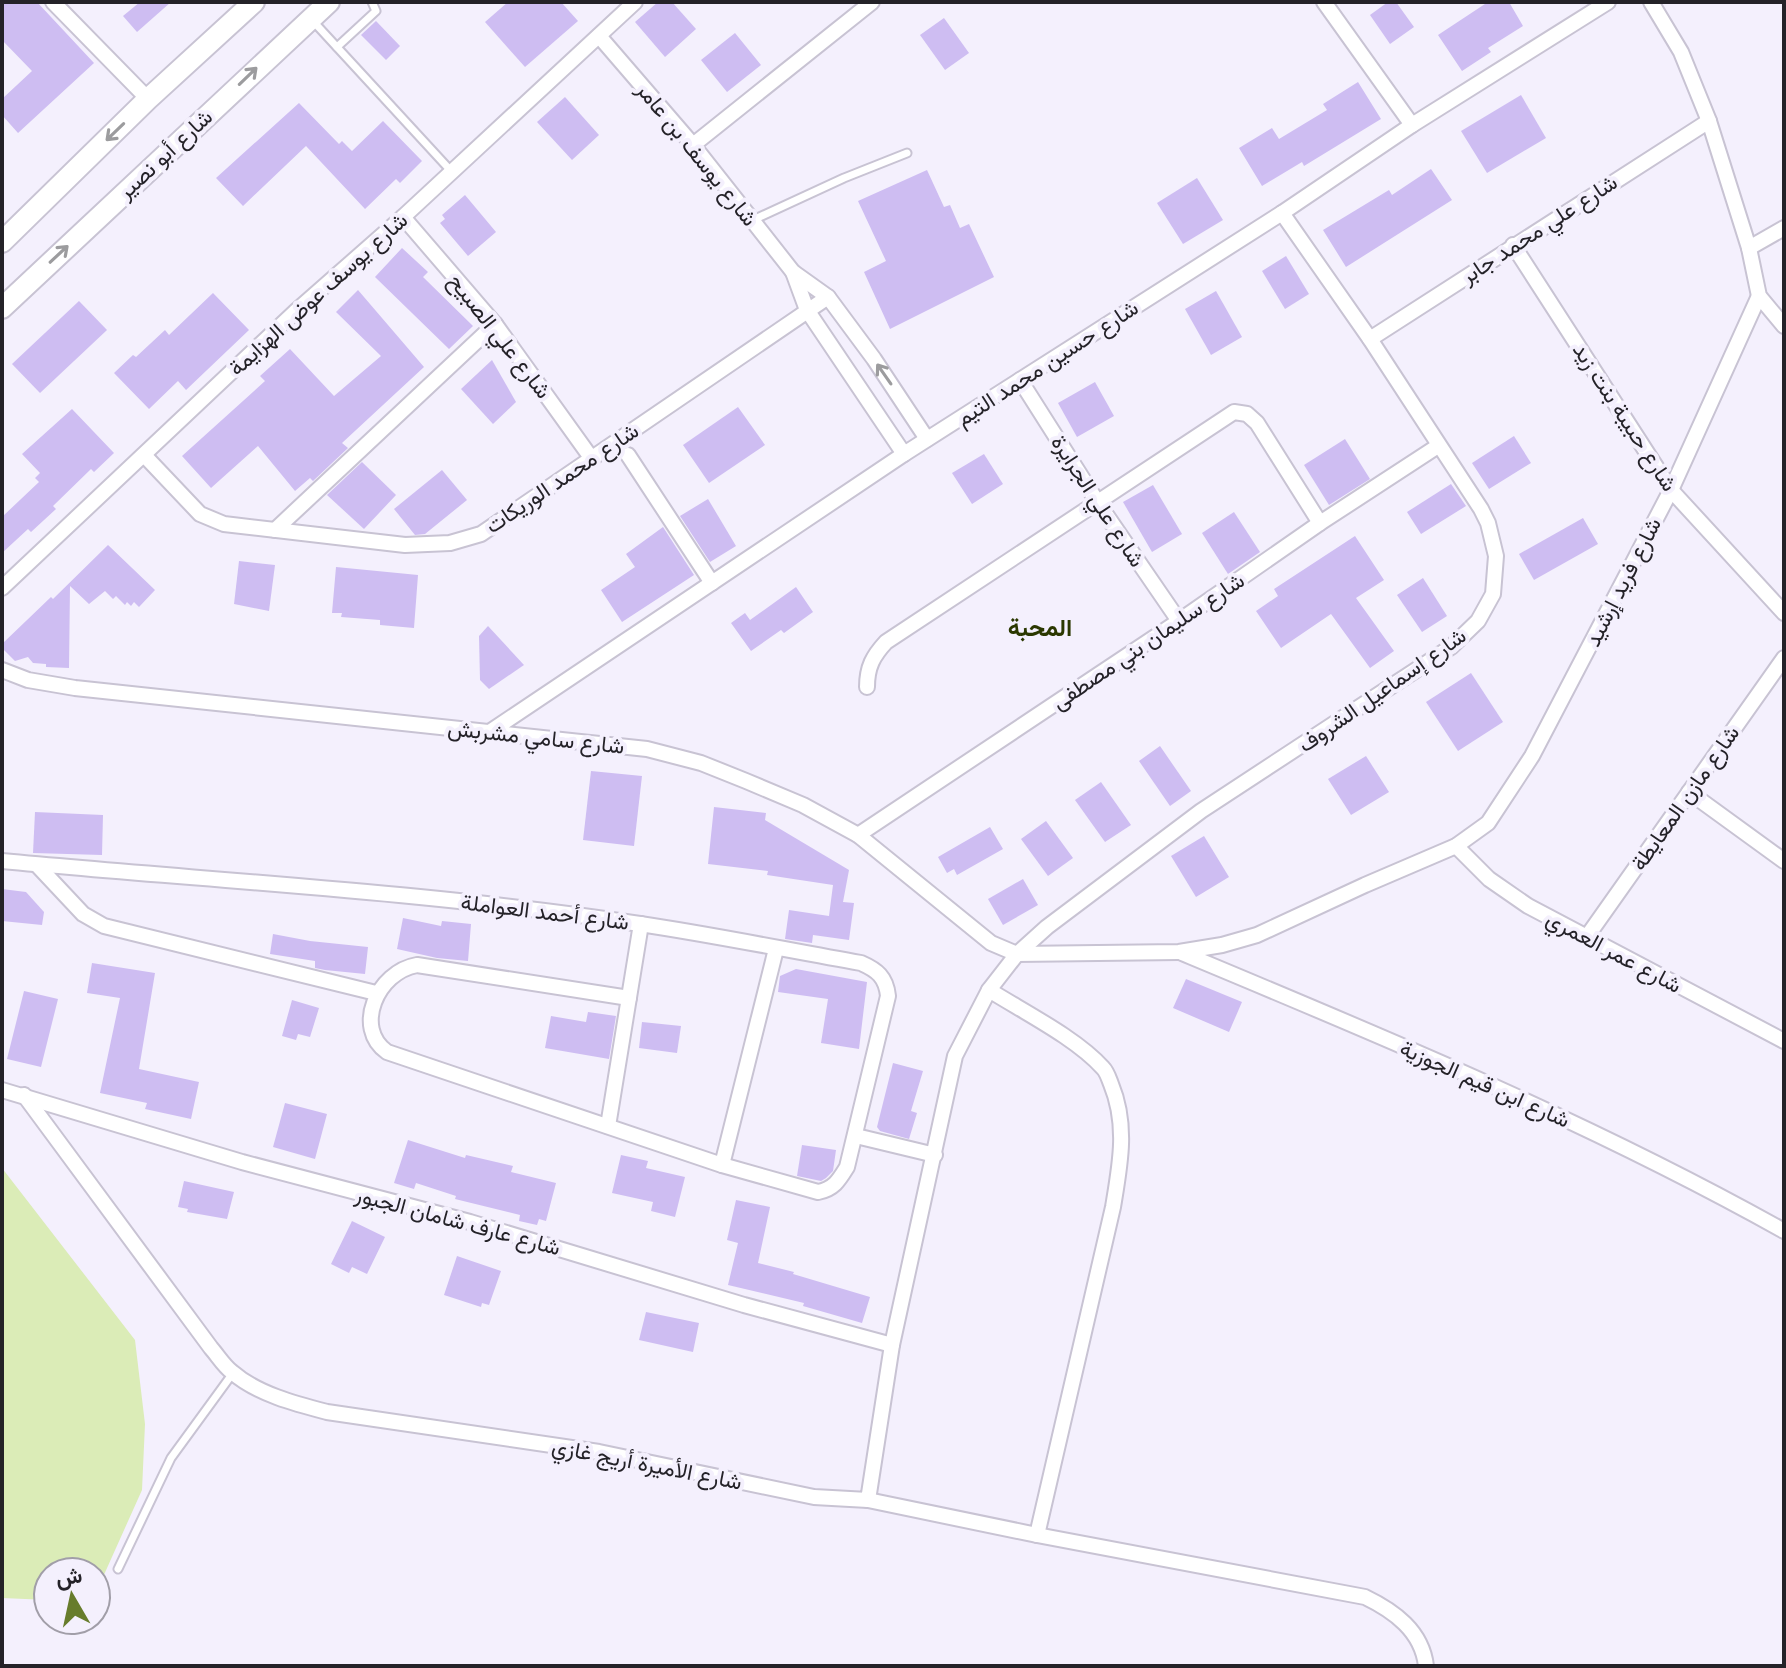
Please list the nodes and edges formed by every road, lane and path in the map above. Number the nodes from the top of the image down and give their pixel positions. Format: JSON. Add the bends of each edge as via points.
{"nodes":[{"id":1,"x":53,"y":2,"type":"edge"},
{"id":2,"x":254,"y":2,"type":"edge"},
{"id":3,"x":329,"y":2,"type":"edge"},
{"id":4,"x":372,"y":2,"type":"edge"},
{"id":5,"x":635,"y":2,"type":"edge"},
{"id":6,"x":872,"y":2,"type":"edge"},
{"id":7,"x":1608,"y":2,"type":"edge"},
{"id":8,"x":1651,"y":2,"type":"edge"},
{"id":9,"x":1327,"y":3,"type":"edge"},
{"id":10,"x":311,"y":19,"type":"junction"},
{"id":11,"x":599,"y":36,"type":"junction"},
{"id":12,"x":337,"y":47,"type":"junction"},
{"id":13,"x":148,"y":99,"type":"junction"},
{"id":14,"x":1709,"y":121,"type":"junction"},
{"id":15,"x":1412,"y":125,"type":"junction"},
{"id":16,"x":693,"y":145,"type":"junction"},
{"id":17,"x":907,"y":153,"type":"dead end"},
{"id":18,"x":452,"y":172,"type":"junction"},
{"id":19,"x":1282,"y":213,"type":"junction"},
{"id":20,"x":403,"y":217,"type":"junction"},
{"id":21,"x":751,"y":221,"type":"junction"},
{"id":22,"x":1784,"y":228,"type":"edge"},
{"id":23,"x":2,"y":242,"type":"edge"},
{"id":24,"x":1513,"y":245,"type":"junction"},
{"id":25,"x":1749,"y":248,"type":"junction"},
{"id":26,"x":793,"y":272,"type":"junction"},
{"id":27,"x":1759,"y":296,"type":"junction"},
{"id":28,"x":828,"y":297,"type":"junction"},
{"id":29,"x":2,"y":308,"type":"edge"},
{"id":30,"x":807,"y":310,"type":"junction"},
{"id":31,"x":495,"y":324,"type":"junction"},
{"id":32,"x":1784,"y":326,"type":"edge"},
{"id":33,"x":1370,"y":339,"type":"junction"},
{"id":34,"x":1020,"y":380,"type":"junction"},
{"id":35,"x":927,"y":439,"type":"junction"},
{"id":36,"x":1438,"y":446,"type":"junction"},
{"id":37,"x":904,"y":454,"type":"junction"},
{"id":38,"x":144,"y":455,"type":"junction"},
{"id":39,"x":628,"y":455,"type":"dead end"},
{"id":40,"x":592,"y":459,"type":"junction"},
{"id":41,"x":1671,"y":490,"type":"junction"},
{"id":42,"x":1098,"y":503,"type":"junction"},
{"id":43,"x":1320,"y":523,"type":"junction"},
{"id":44,"x":275,"y":530,"type":"junction"},
{"id":45,"x":712,"y":583,"type":"junction"},
{"id":46,"x":2,"y":588,"type":"edge"},
{"id":47,"x":1784,"y":613,"type":"edge"},
{"id":48,"x":1179,"y":621,"type":"junction"},
{"id":49,"x":1784,"y":658,"type":"edge"},
{"id":50,"x":2,"y":670,"type":"edge"},
{"id":51,"x":867,"y":687,"type":"dead end"},
{"id":52,"x":491,"y":731,"type":"junction"},
{"id":53,"x":1689,"y":792,"type":"junction"},
{"id":54,"x":858,"y":835,"type":"junction"},
{"id":55,"x":1456,"y":846,"type":"junction"},
{"id":56,"x":2,"y":861,"type":"edge"},
{"id":57,"x":1784,"y":861,"type":"edge"},
{"id":58,"x":37,"y":865,"type":"junction"},
{"id":59,"x":641,"y":924,"type":"junction"},
{"id":60,"x":1586,"y":938,"type":"junction"},
{"id":61,"x":776,"y":949,"type":"junction"},
{"id":62,"x":1179,"y":952,"type":"junction"},
{"id":63,"x":1017,"y":954,"type":"junction"},
{"id":64,"x":989,"y":990,"type":"junction"},
{"id":65,"x":376,"y":993,"type":"junction"},
{"id":66,"x":629,"y":998,"type":"junction"},
{"id":67,"x":1784,"y":1041,"type":"edge"},
{"id":68,"x":2,"y":1090,"type":"edge"},
{"id":69,"x":24,"y":1095,"type":"junction"},
{"id":70,"x":608,"y":1126,"type":"junction"},
{"id":71,"x":856,"y":1136,"type":"junction"},
{"id":72,"x":935,"y":1155,"type":"junction"},
{"id":73,"x":722,"y":1165,"type":"junction"},
{"id":74,"x":1784,"y":1231,"type":"edge"},
{"id":75,"x":892,"y":1345,"type":"junction"},
{"id":76,"x":233,"y":1373,"type":"junction"},
{"id":77,"x":868,"y":1500,"type":"junction"},
{"id":78,"x":1037,"y":1535,"type":"junction"},
{"id":79,"x":118,"y":1569,"type":"dead end"},
{"id":80,"x":1426,"y":1666,"type":"edge"}],
"edges":[{"from":1,"to":13,"type":"street"},
{"from":2,"to":13,"type":"main road"},
{"from":3,"to":10,"type":"main road","name":"شارع أبو نصير"},
{"from":4,"to":12,"type":"lane","via":[[376,11]]},
{"from":5,"to":11,"type":"street","name":"شارع يوسف عوض الهزايمة"},
{"from":6,"to":16,"type":"street"},
{"from":7,"to":15,"type":"street","name":"شارع حسين محمد التيم"},
{"from":8,"to":14,"type":"street","via":[[1681,52]]},
{"from":9,"to":15,"type":"street"},
{"from":10,"to":12,"type":"lane"},
{"from":29,"to":10,"type":"main road","name":"شارع أبو نصير","one_way":true},
{"from":11,"to":16,"type":"street","name":"شارع يوسف بن عامر"},
{"from":11,"to":18,"type":"street","name":"شارع يوسف عوض الهزايمة"},
{"from":12,"to":18,"type":"lane"},
{"from":13,"to":23,"type":"main road","one_way":true},
{"from":14,"to":24,"type":"street","name":"شارع علي محمد جابر"},
{"from":14,"to":25,"type":"street"},
{"from":15,"to":19,"type":"street","name":"شارع حسين محمد التيم"},
{"from":16,"to":21,"type":"street","name":"شارع يوسف بن عامر"},
{"from":17,"to":21,"type":"lane"},
{"from":18,"to":20,"type":"street","name":"شارع يوسف عوض الهزايمة"},
{"from":19,"to":33,"type":"street","name":"شارع إسماعيل الشروف"},
{"from":19,"to":34,"type":"street","name":"شارع حسين محمد التيم"},
{"from":20,"to":31,"type":"street","name":"شارع علي الصبيح"},
{"from":20,"to":38,"type":"street","name":"شارع يوسف عوض الهزايمة"},
{"from":21,"to":26,"type":"street","name":"شارع يوسف بن عامر"},
{"from":22,"to":25,"type":"street"},
{"from":24,"to":33,"type":"street","name":"شارع علي محمد جابر"},
{"from":24,"to":41,"type":"street","name":"شارع حبيبة بنت زيد"},
{"from":25,"to":27,"type":"street"},
{"from":26,"to":28,"type":"street","name":"شارع يوسف بن عامر"},
{"from":26,"to":30,"type":"street","name":"شارع يوسف بن عامر"},
{"from":27,"to":32,"type":"street"},
{"from":27,"to":41,"type":"street","name":"شارع فريد إرشيد"},
{"from":28,"to":30,"type":"street","name":"شارع محمد الوريكات"},
{"from":35,"to":28,"type":"street","name":"شارع يوسف بن عامر","one_way":true},
{"from":30,"to":37,"type":"street","name":"شارع يوسف بن عامر"},
{"from":30,"to":40,"type":"street","name":"شارع محمد الوريكات"},
{"from":31,"to":40,"type":"street","name":"شارع علي الصبيح"},
{"from":31,"to":44,"type":"street"},
{"from":33,"to":36,"type":"street","name":"شارع إسماعيل الشروف"},
{"from":34,"to":35,"type":"street","name":"شارع حسين محمد التيم"},
{"from":34,"to":42,"type":"street","name":"شارع علي الجرايرة"},
{"from":35,"to":37,"type":"street","name":"شارع حسين محمد التيم"},
{"from":36,"to":43,"type":"street","name":"شارع سليمان بني مصطفى"},
{"from":36,"to":63,"type":"street","name":"شارع إسماعيل الشروف","via":[[1481,509],[1494,540],[1493,594],[1478,621],[1438,655],[1201,811]]},
{"from":37,"to":45,"type":"street","name":"شارع حسين محمد التيم"},
{"from":38,"to":44,"type":"street","name":"شارع محمد الوريكات","via":[[200,514],[224,524]]},
{"from":38,"to":46,"type":"street","name":"شارع يوسف عوض الهزايمة"},
{"from":39,"to":45,"type":"street"},
{"from":40,"to":44,"type":"street","name":"شارع محمد الوريكات","via":[[481,534],[450,543],[405,545]]},
{"from":41,"to":47,"type":"street","name":"شارع حبيبة بنت زيد"},
{"from":41,"to":55,"type":"street","name":"شارع فريد إرشيد","via":[[1525,768],[1488,823]]},
{"from":42,"to":43,"type":"street","via":[[1225,416],[1240,412],[1257,423]]},
{"from":42,"to":48,"type":"street","name":"شارع علي الجرايرة"},
{"from":42,"to":51,"type":"street","via":[[886,642],[874,655]]},
{"from":43,"to":48,"type":"street","name":"شارع سليمان بني مصطفى"},
{"from":45,"to":52,"type":"street","name":"شارع حسين محمد التيم"},
{"from":48,"to":54,"type":"street","name":"شارع سليمان بني مصطفى"},
{"from":49,"to":53,"type":"street","name":"شارع مازن المعايطة"},
{"from":50,"to":52,"type":"street","name":"شارع سامي مشربش","via":[[75,688]]},
{"from":52,"to":54,"type":"street","name":"شارع سامي مشربش","via":[[647,749],[701,763],[803,805]]},
{"from":53,"to":57,"type":"street"},
{"from":53,"to":60,"type":"street","name":"شارع مازن المعايطة"},
{"from":54,"to":63,"type":"street","name":"شارع سامي مشربش","via":[[991,943]]},
{"from":55,"to":60,"type":"street","name":"شارع عمر العمري","via":[[1509,895]]},
{"from":55,"to":62,"type":"street","name":"شارع فريد إرشيد","via":[[1257,935]]},
{"from":56,"to":58,"type":"street","name":"شارع أحمد العواملة"},
{"from":58,"to":59,"type":"street","name":"شارع أحمد العواملة","via":[[373,892]]},
{"from":58,"to":65,"type":"street","via":[[83,914],[104,926]]},
{"from":59,"to":61,"type":"street","name":"شارع أحمد العواملة"},
{"from":59,"to":66,"type":"street"},
{"from":60,"to":67,"type":"street","name":"شارع عمر العمري"},
{"from":61,"to":71,"type":"street","name":"شارع أحمد العواملة","via":[[861,963],[884,978],[888,996]]},
{"from":61,"to":73,"type":"street"},
{"from":62,"to":63,"type":"street"},
{"from":62,"to":74,"type":"street","name":"شارع ابن قيم الجوزية","via":[[1635,1152]]},
{"from":63,"to":64,"type":"street"},
{"from":64,"to":72,"type":"street","via":[[955,1056]]},
{"from":64,"to":78,"type":"street","via":[[1105,1069],[1122,1125],[1113,1207]]},
{"from":65,"to":66,"type":"street","via":[[397,972],[417,965]]},
{"from":65,"to":70,"type":"street","name":"شارع أحمد العواملة","via":[[374,1035],[387,1052]]},
{"from":66,"to":70,"type":"street"},
{"from":68,"to":69,"type":"street"},
{"from":69,"to":75,"type":"street","name":"شارع عارف شامان الجبور","via":[[242,1162],[470,1222]]},
{"from":69,"to":76,"type":"street","name":"شارع الأميرة أريج غازي"},
{"from":70,"to":73,"type":"street","name":"شارع أحمد العواملة"},
{"from":71,"to":72,"type":"street"},
{"from":71,"to":73,"type":"street","name":"شارع أحمد العواملة","via":[[847,1167],[830,1190],[802,1189]]},
{"from":72,"to":75,"type":"street"},
{"from":75,"to":77,"type":"street"},
{"from":76,"to":77,"type":"street","name":"شارع الأميرة أريج غازي","via":[[287,1401],[327,1412],[599,1452],[814,1497]]},
{"from":76,"to":79,"type":"lane","via":[[171,1458]]},
{"from":77,"to":78,"type":"street","name":"شارع الأميرة أريج غازي"},
{"from":78,"to":80,"type":"street","name":"شارع الأميرة أريج غازي","via":[[1365,1597],[1392,1610],[1411,1630]]}]}
